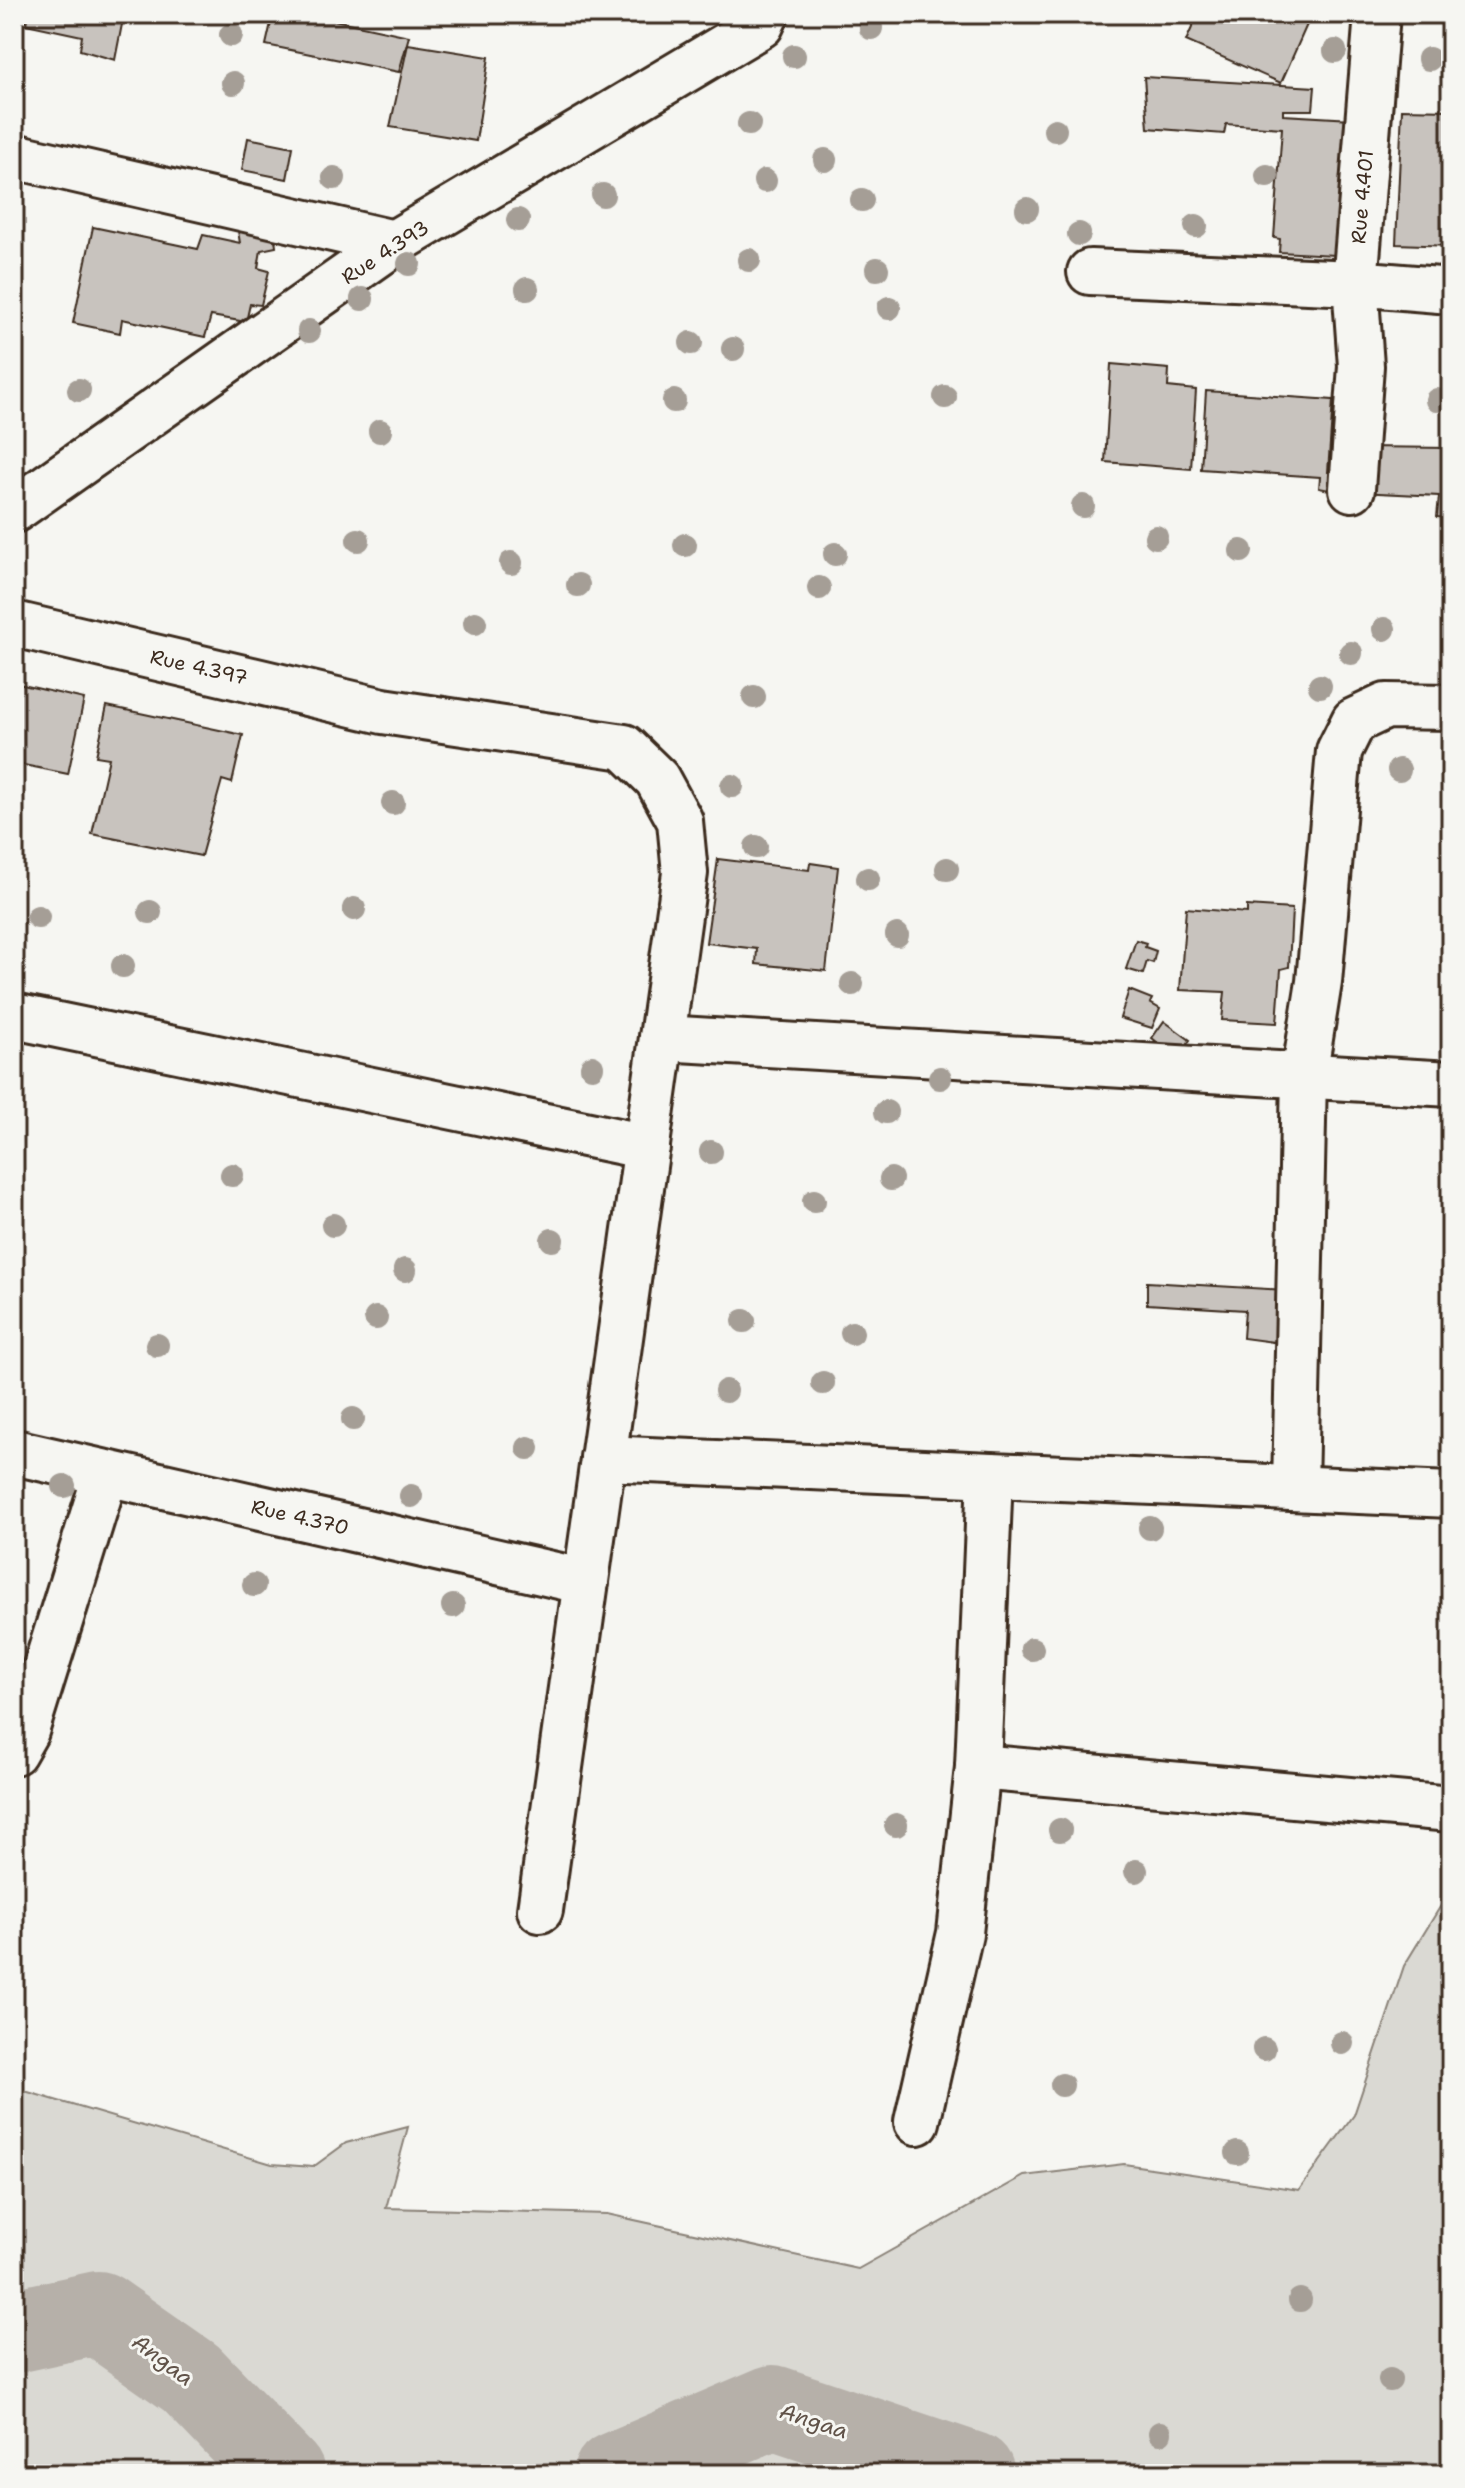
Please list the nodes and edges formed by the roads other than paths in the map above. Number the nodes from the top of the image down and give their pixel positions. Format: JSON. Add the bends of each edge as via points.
{"nodes":[{"id":1,"x":766,"y":14,"type":"edge"},
{"id":2,"x":1377,"y":14,"type":"edge"},
{"id":3,"x":14,"y":156,"type":"edge"},
{"id":4,"x":394,"y":243,"type":"junction"},
{"id":5,"x":1090,"y":272,"type":"dead end"},
{"id":6,"x":1355,"y":283,"type":"junction"},
{"id":7,"x":1451,"y":291,"type":"edge"},
{"id":8,"x":1352,"y":489,"type":"dead end"},
{"id":9,"x":14,"y":510,"type":"edge"},
{"id":10,"x":14,"y":624,"type":"edge"},
{"id":11,"x":1451,"y":707,"type":"edge"},
{"id":12,"x":14,"y":1016,"type":"edge"},
{"id":13,"x":662,"y":1038,"type":"junction"},
{"id":14,"x":1304,"y":1076,"type":"junction"},
{"id":15,"x":1451,"y":1084,"type":"edge"},
{"id":16,"x":647,"y":1147,"type":"junction"},
{"id":17,"x":14,"y":1452,"type":"edge"},
{"id":18,"x":603,"y":1458,"type":"junction"},
{"id":19,"x":106,"y":1473,"type":"junction"},
{"id":20,"x":990,"y":1475,"type":"junction"},
{"id":21,"x":1295,"y":1488,"type":"junction"},
{"id":22,"x":1451,"y":1495,"type":"edge"},
{"id":23,"x":586,"y":1582,"type":"junction"},
{"id":24,"x":14,"y":1752,"type":"edge"},
{"id":25,"x":978,"y":1767,"type":"junction"},
{"id":26,"x":1451,"y":1809,"type":"edge"},
{"id":27,"x":540,"y":1910,"type":"dead end"},
{"id":28,"x":917,"y":2122,"type":"dead end"}],
"edges":[{"from":1,"to":4,"type":"street","name":"Rue 4.393","via":[[761,25]]},
{"from":2,"to":6,"type":"street","name":"Rue 4.401"},
{"from":3,"to":4,"type":"street"},
{"from":4,"to":9,"type":"street","name":"Rue 4.393"},
{"from":5,"to":6,"type":"street"},
{"from":6,"to":7,"type":"street"},
{"from":6,"to":8,"type":"street","name":"Rue 4.401","via":[[1361,366]]},
{"from":10,"to":13,"type":"street","name":"Rue 4.397","via":[[383,711],[624,747],[657,779],[680,821],[685,873]]},
{"from":11,"to":14,"type":"street","via":[[1386,706],[1354,721],[1339,751],[1319,982]]},
{"from":12,"to":16,"type":"street"},
{"from":13,"to":14,"type":"street"},
{"from":13,"to":16,"type":"street","name":"Rue 4.397"},
{"from":14,"to":15,"type":"street"},
{"from":14,"to":21,"type":"street"},
{"from":16,"to":18,"type":"street","name":"Rue 4.397"},
{"from":17,"to":19,"type":"street","name":"Rue 4.370"},
{"from":18,"to":20,"type":"street"},
{"from":18,"to":23,"type":"street","name":"Rue 4.397"},
{"from":19,"to":23,"type":"street","name":"Rue 4.370"},
{"from":19,"to":24,"type":"street","via":[[26,1731]]},
{"from":20,"to":21,"type":"street"},
{"from":20,"to":25,"type":"street"},
{"from":21,"to":22,"type":"street"},
{"from":23,"to":27,"type":"street","name":"Rue 4.397"},
{"from":25,"to":26,"type":"street"},
{"from":25,"to":28,"type":"street","via":[[960,1933]]}]}
